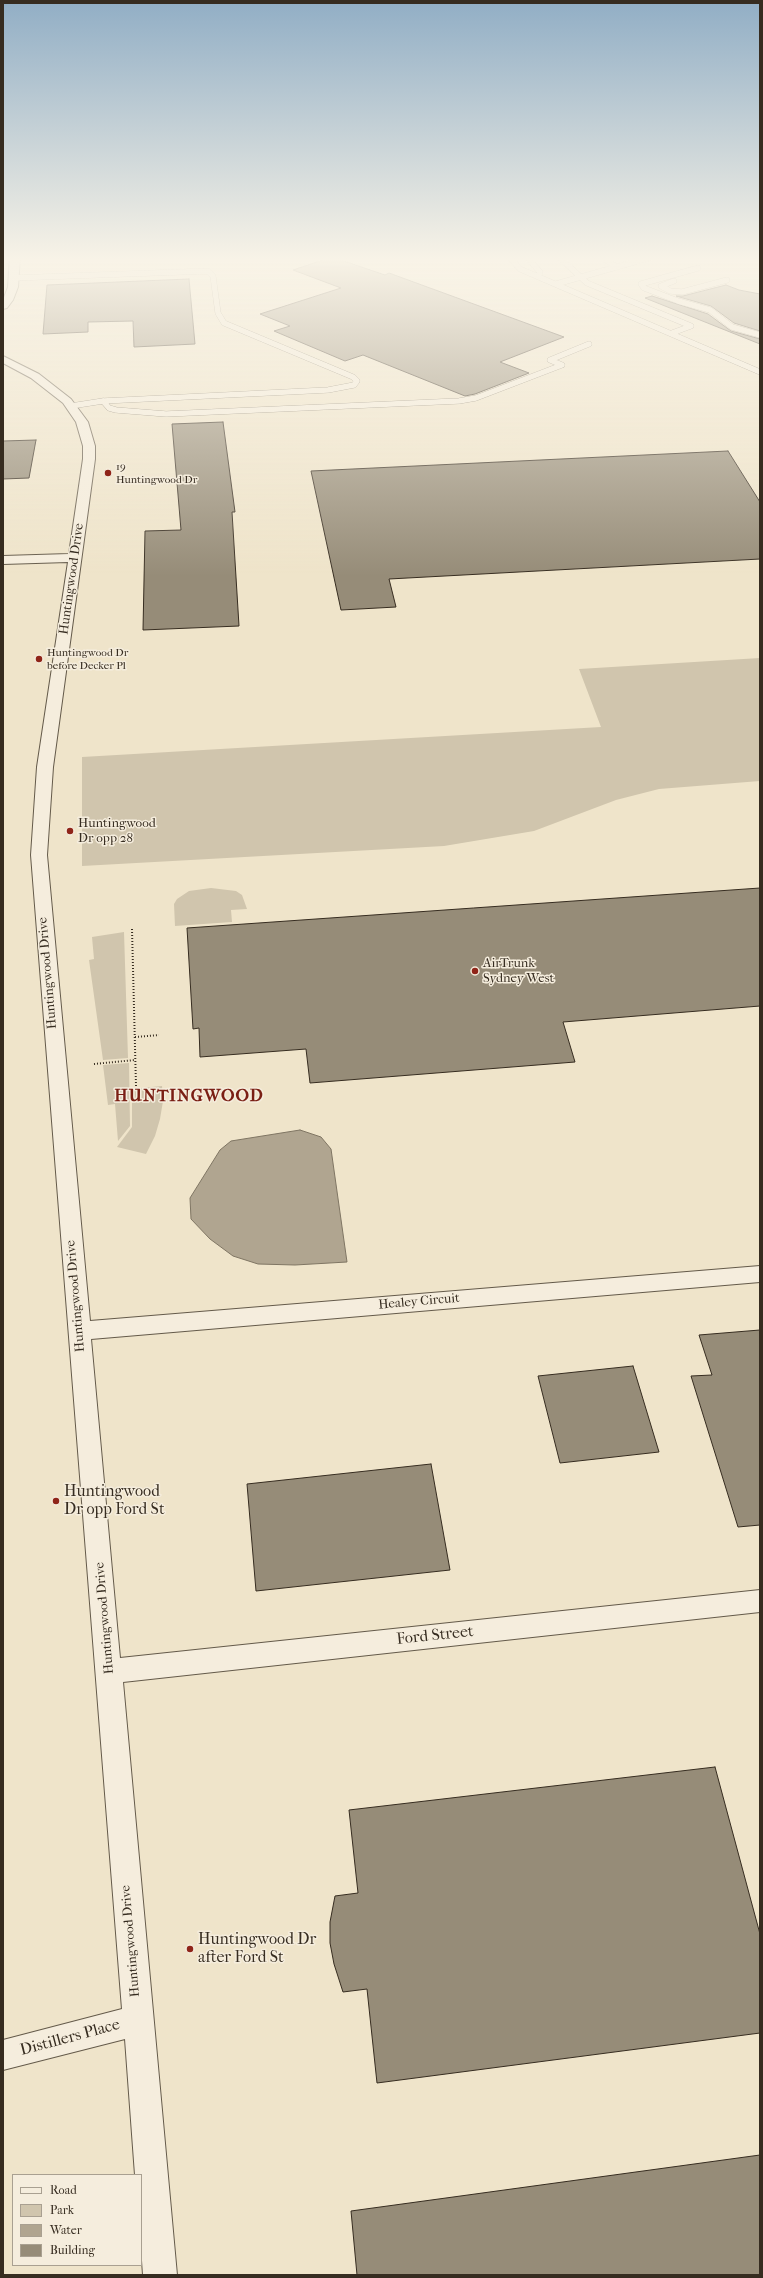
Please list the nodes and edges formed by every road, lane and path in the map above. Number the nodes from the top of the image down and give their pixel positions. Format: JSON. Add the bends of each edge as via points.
{"nodes":[{"id":1,"x":11,"y":363,"type":"edge"},
{"id":2,"x":321,"y":363,"type":"edge"},
{"id":3,"x":558,"y":363,"type":"edge"},
{"id":4,"x":740,"y":363,"type":"edge"},
{"id":5,"x":760,"y":372,"type":"edge"},
{"id":6,"x":103,"y":402,"type":"junction"},
{"id":7,"x":71,"y":406,"type":"junction"},
{"id":8,"x":75,"y":558,"type":"junction"},
{"id":9,"x":3,"y":560,"type":"edge"},
{"id":10,"x":132,"y":929,"type":"dead end"},
{"id":11,"x":159,"y":1035,"type":"dead end"},
{"id":12,"x":135,"y":1037,"type":"junction"},
{"id":13,"x":135,"y":1060,"type":"junction"},
{"id":14,"x":94,"y":1064,"type":"dead end"},
{"id":15,"x":136,"y":1086,"type":"dead end"},
{"id":16,"x":760,"y":1274,"type":"edge"},
{"id":17,"x":79,"y":1331,"type":"junction"},
{"id":18,"x":760,"y":1601,"type":"edge"},
{"id":19,"x":109,"y":1671,"type":"junction"},
{"id":20,"x":138,"y":2020,"type":"junction"},
{"id":21,"x":3,"y":2055,"type":"edge"},
{"id":22,"x":160,"y":2275,"type":"edge"}],
"edges":[{"from":1,"to":7,"type":"street","name":"Huntingwood Drive","via":[[41,380]]},
{"from":2,"to":6,"type":"lane","via":[[354,377],[357,381],[344,388],[328,390]]},
{"from":3,"to":6,"type":"lane","via":[[562,365],[476,398],[459,401],[166,414],[116,410]]},
{"from":4,"to":5,"type":"lane"},
{"from":6,"to":7,"type":"lane"},
{"from":7,"to":8,"type":"street","name":"Huntingwood Drive","via":[[82,422],[90,459]]},
{"from":8,"to":9,"type":"street"},
{"from":8,"to":17,"type":"street","name":"Huntingwood Drive","via":[[45,767],[39,855]]},
{"from":10,"to":12,"type":"path"},
{"from":11,"to":12,"type":"path"},
{"from":12,"to":13,"type":"path"},
{"from":13,"to":14,"type":"path"},
{"from":13,"to":15,"type":"path"},
{"from":16,"to":17,"type":"street","name":"Healey Circuit"},
{"from":17,"to":19,"type":"street","name":"Huntingwood Drive"},
{"from":18,"to":19,"type":"street","name":"Ford Street"},
{"from":19,"to":20,"type":"street","name":"Huntingwood Drive"},
{"from":20,"to":21,"type":"street","name":"Distillers Place"},
{"from":20,"to":22,"type":"street","name":"Huntingwood Drive"}]}
